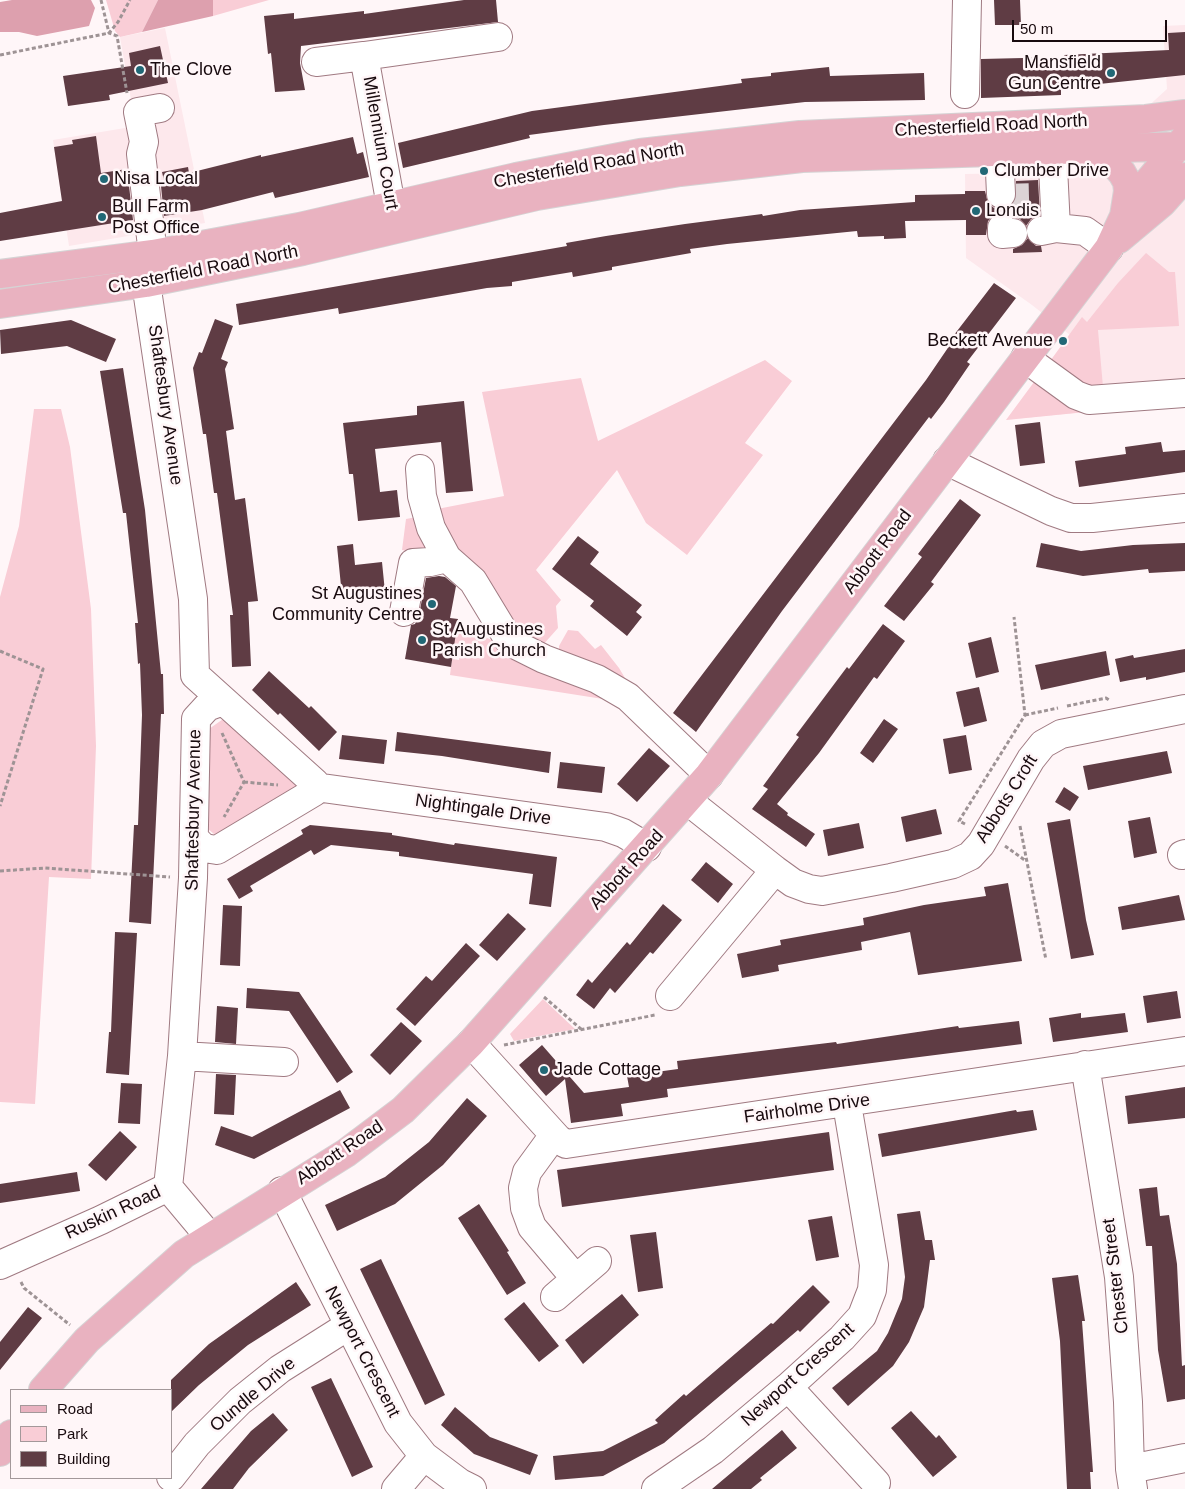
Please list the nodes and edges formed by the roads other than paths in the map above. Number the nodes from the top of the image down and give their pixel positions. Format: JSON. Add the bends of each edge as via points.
{"nodes":[{"id":1,"x":967,"y":0,"type":"edge"},
{"id":2,"x":498,"y":38,"type":"dead end"},
{"id":3,"x":364,"y":56,"type":"junction"},
{"id":4,"x":316,"y":62,"type":"dead end"},
{"id":5,"x":966,"y":94,"type":"dead end"},
{"id":6,"x":160,"y":108,"type":"dead end"},
{"id":7,"x":1185,"y":114,"type":"edge"},
{"id":8,"x":1051,"y":122,"type":"junction"},
{"id":9,"x":998,"y":139,"type":"junction"},
{"id":10,"x":1182,"y":143,"type":"edge"},
{"id":11,"x":1065,"y":149,"type":"junction"},
{"id":12,"x":1185,"y":177,"type":"edge"},
{"id":13,"x":1002,"y":194,"type":"dead end"},
{"id":14,"x":1124,"y":216,"type":"junction"},
{"id":15,"x":393,"y":217,"type":"junction"},
{"id":16,"x":1109,"y":248,"type":"junction"},
{"id":17,"x":152,"y":254,"type":"junction"},
{"id":18,"x":0,"y":274,"type":"edge"},
{"id":19,"x":146,"y":283,"type":"junction"},
{"id":20,"x":0,"y":304,"type":"edge"},
{"id":21,"x":1025,"y":358,"type":"junction"},
{"id":22,"x":1185,"y":393,"type":"edge"},
{"id":23,"x":947,"y":461,"type":"junction"},
{"id":24,"x":420,"y":468,"type":"dead end"},
{"id":25,"x":1185,"y":508,"type":"edge"},
{"id":26,"x":447,"y":558,"type":"junction"},
{"id":27,"x":404,"y":612,"type":"dead end"},
{"id":28,"x":223,"y":701,"type":"junction"},
{"id":29,"x":1185,"y":709,"type":"edge"},
{"id":30,"x":709,"y":775,"type":"junction"},
{"id":31,"x":315,"y":788,"type":"junction"},
{"id":32,"x":688,"y":801,"type":"junction"},
{"id":33,"x":194,"y":838,"type":"junction"},
{"id":34,"x":647,"y":847,"type":"junction"},
{"id":35,"x":775,"y":870,"type":"junction"},
{"id":36,"x":670,"y":996,"type":"road end"},
{"id":37,"x":483,"y":1045,"type":"junction"},
{"id":38,"x":1185,"y":1052,"type":"edge"},
{"id":39,"x":182,"y":1056,"type":"junction"},
{"id":40,"x":284,"y":1062,"type":"dead end"},
{"id":41,"x":1085,"y":1065,"type":"junction"},
{"id":42,"x":847,"y":1104,"type":"junction"},
{"id":43,"x":554,"y":1135,"type":"junction"},
{"id":44,"x":168,"y":1187,"type":"junction"},
{"id":45,"x":282,"y":1191,"type":"junction"},
{"id":46,"x":209,"y":1236,"type":"junction"},
{"id":47,"x":597,"y":1261,"type":"dead end"},
{"id":48,"x":10,"y":1273,"type":"edge"},
{"id":49,"x":576,"y":1279,"type":"junction"},
{"id":50,"x":555,"y":1297,"type":"dead end"},
{"id":51,"x":348,"y":1326,"type":"junction"},
{"id":52,"x":788,"y":1387,"type":"junction"},
{"id":53,"x":45,"y":1389,"type":"edge"},
{"id":54,"x":10,"y":1436,"type":"edge"},
{"id":55,"x":0,"y":1452,"type":"edge"},
{"id":56,"x":424,"y":1456,"type":"junction"},
{"id":57,"x":1185,"y":1458,"type":"edge"},
{"id":58,"x":172,"y":1477,"type":"edge"},
{"id":59,"x":170,"y":1479,"type":"edge"},
{"id":60,"x":1132,"y":1479,"type":"edge"},
{"id":61,"x":876,"y":1483,"type":"dead end"},
{"id":62,"x":162,"y":1489,"type":"edge"},
{"id":63,"x":396,"y":1489,"type":"edge"},
{"id":64,"x":472,"y":1489,"type":"edge"},
{"id":65,"x":656,"y":1489,"type":"edge"}],
"edges":[{"from":1,"to":5,"type":"street"},
{"from":2,"to":3,"type":"street","name":"Millennium Court"},
{"from":3,"to":4,"type":"street","name":"Millennium Court"},
{"from":3,"to":15,"type":"street","name":"Millennium Court"},
{"from":6,"to":17,"type":"street","via":[[138,112],[144,142],[141,154]]},
{"from":7,"to":8,"type":"main road","name":"Chesterfield Road North","via":[[1146,119]]},
{"from":8,"to":9,"type":"main road","name":"Chesterfield Road North"},
{"from":8,"to":11,"type":"street"},
{"from":9,"to":11,"type":"main road","name":"Chesterfield Road North"},
{"from":9,"to":13,"type":"street"},
{"from":9,"to":15,"type":"main road","name":"Chesterfield Road North","via":[[800,135],[640,153],[559,181]]},
{"from":10,"to":11,"type":"main road","name":"Chesterfield Road North"},
{"from":10,"to":14,"type":"main road","name":"Abbott Road","via":[[1146,183]]},
{"from":11,"to":14,"type":"main road","via":[[1100,156],[1116,165],[1127,182]]},
{"from":11,"to":16,"type":"street","via":[[1048,196],[1049,230],[1085,231]]},
{"from":12,"to":16,"type":"main road","name":"Abbott Road","via":[[1162,203]]},
{"from":14,"to":16,"type":"main road","name":"Abbott Road"},
{"from":15,"to":17,"type":"main road","name":"Chesterfield Road North","via":[[298,227]]},
{"from":15,"to":19,"type":"main road","name":"Chesterfield Road North","via":[[303,251]]},
{"from":16,"to":21,"type":"main road","name":"Abbott Road"},
{"from":17,"to":18,"type":"main road","name":"Chesterfield Road North"},
{"from":17,"to":19,"type":"street"},
{"from":19,"to":20,"type":"main road","name":"Chesterfield Road North"},
{"from":19,"to":28,"type":"street","name":"Shaftesbury Avenue","via":[[193,599],[195,675]]},
{"from":21,"to":22,"type":"street","via":[[1089,400]]},
{"from":21,"to":23,"type":"main road","name":"Abbott Road"},
{"from":23,"to":25,"type":"street","via":[[1071,518]]},
{"from":23,"to":30,"type":"main road","name":"Abbott Road"},
{"from":24,"to":26,"type":"street","via":[[422,496],[431,528]]},
{"from":26,"to":27,"type":"street","via":[[413,563]]},
{"from":26,"to":30,"type":"street","via":[[473,581],[510,642],[597,679],[628,697]]},
{"from":28,"to":31,"type":"street","via":[[316,783]]},
{"from":28,"to":33,"type":"street","name":"Shaftesbury Avenue","via":[[207,707],[196,719]]},
{"from":29,"to":35,"type":"street","name":"Abbots Croft","via":[[1061,734],[1042,744],[986,836],[970,856],[953,864],[822,891],[793,883]]},
{"from":30,"to":32,"type":"main road","name":"Abbott Road"},
{"from":31,"to":33,"type":"street","via":[[314,792],[217,850],[204,848]]},
{"from":31,"to":34,"type":"street","name":"Nightingale Drive","via":[[606,827]]},
{"from":32,"to":34,"type":"main road","name":"Abbott Road"},
{"from":32,"to":35,"type":"street","name":"Abbots Croft"},
{"from":33,"to":39,"type":"street","name":"Shaftesbury Avenue"},
{"from":34,"to":37,"type":"main road","name":"Abbott Road"},
{"from":35,"to":36,"type":"street"},
{"from":37,"to":43,"type":"street","name":"Fairholme Drive"},
{"from":37,"to":45,"type":"main road","name":"Abbott Road","via":[[346,1152]]},
{"from":38,"to":41,"type":"street","name":"Fairholme Drive"},
{"from":39,"to":40,"type":"street"},
{"from":39,"to":44,"type":"street","name":"Shaftesbury Avenue"},
{"from":41,"to":42,"type":"street","name":"Fairholme Drive"},
{"from":41,"to":60,"type":"street","name":"Chester Street","via":[[1119,1277]]},
{"from":42,"to":43,"type":"street","name":"Fairholme Drive","via":[[566,1144]]},
{"from":42,"to":52,"type":"street","name":"Newport Crescent","via":[[874,1265],[872,1290],[862,1316]]},
{"from":43,"to":49,"type":"street","via":[[528,1172],[523,1188],[525,1208],[532,1228]]},
{"from":44,"to":46,"type":"street","name":"Ruskin Road"},
{"from":44,"to":48,"type":"street","name":"Ruskin Road","via":[[101,1220]]},
{"from":45,"to":46,"type":"main road","name":"Abbott Road"},
{"from":45,"to":51,"type":"street","name":"Newport Crescent"},
{"from":46,"to":53,"type":"main road","name":"Abbott Road","via":[[139,1291],[87,1340]]},
{"from":47,"to":49,"type":"street"},
{"from":49,"to":50,"type":"street"},
{"from":51,"to":56,"type":"street","name":"Newport Crescent","via":[[398,1423]]},
{"from":51,"to":58,"type":"street","name":"Oundle Drive","via":[[280,1369],[240,1401],[197,1444]]},
{"from":52,"to":61,"type":"street"},
{"from":52,"to":65,"type":"street","name":"Newport Crescent","via":[[713,1450]]},
{"from":54,"to":55,"type":"main road"},
{"from":56,"to":63,"type":"street"},
{"from":56,"to":64,"type":"street","name":"Newport Crescent"},
{"from":57,"to":60,"type":"street"},
{"from":59,"to":62,"type":"street","name":"Oundle Drive"}]}
